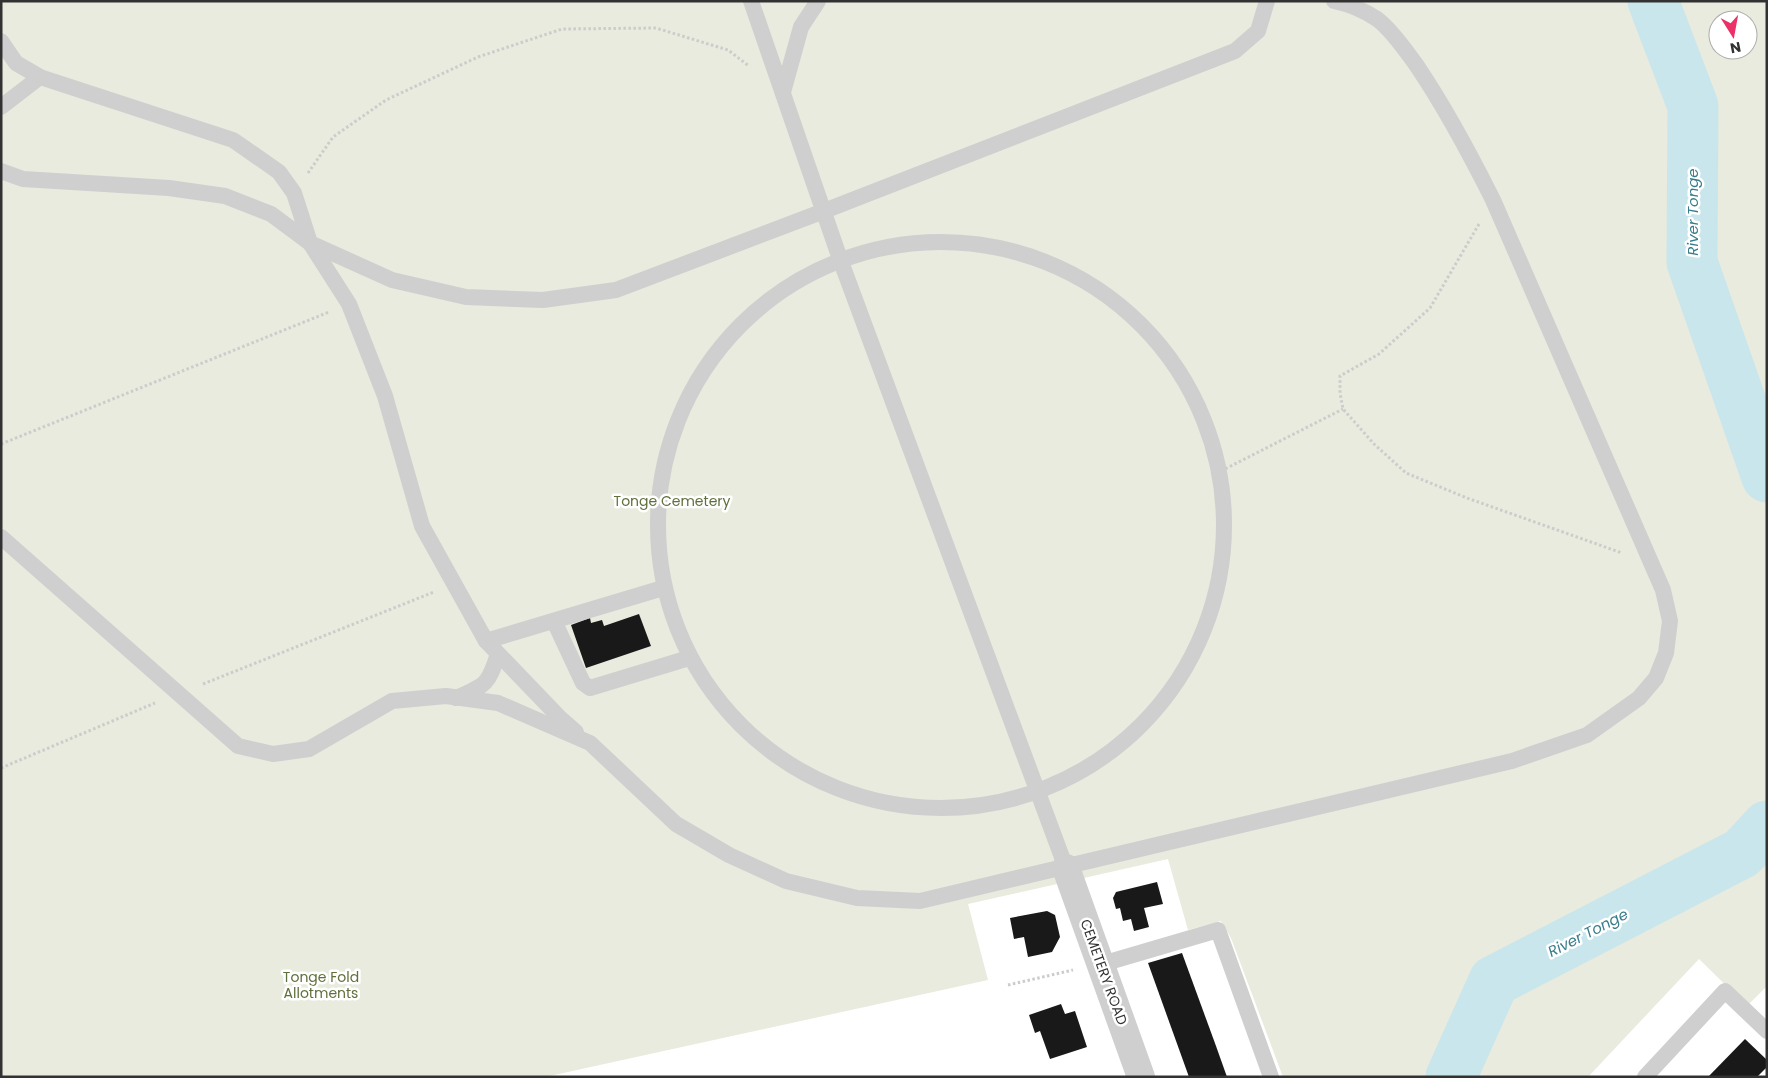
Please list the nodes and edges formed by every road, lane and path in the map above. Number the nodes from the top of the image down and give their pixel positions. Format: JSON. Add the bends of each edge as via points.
{"nodes":[{"id":1,"x":752,"y":1,"type":"edge"},
{"id":2,"x":818,"y":1,"type":"edge"},
{"id":3,"x":1267,"y":1,"type":"edge"},
{"id":4,"x":1334,"y":1,"type":"edge"},
{"id":5,"x":1,"y":41,"type":"edge"},
{"id":6,"x":40,"y":77,"type":"junction"},
{"id":7,"x":783,"y":92,"type":"junction"},
{"id":8,"x":1,"y":107,"type":"edge"},
{"id":9,"x":1,"y":171,"type":"edge"},
{"id":10,"x":294,"y":193,"type":"junction"},
{"id":11,"x":1493,"y":200,"type":"junction"},
{"id":12,"x":824,"y":211,"type":"junction"},
{"id":13,"x":310,"y":243,"type":"junction"},
{"id":14,"x":840,"y":259,"type":"junction"},
{"id":15,"x":348,"y":304,"type":"junction"},
{"id":16,"x":1343,"y":409,"type":"junction"},
{"id":17,"x":1,"y":444,"type":"edge"},
{"id":18,"x":1221,"y":470,"type":"junction"},
{"id":19,"x":1,"y":537,"type":"edge"},
{"id":20,"x":1651,"y":563,"type":"junction"},
{"id":21,"x":663,"y":588,"type":"junction"},
{"id":22,"x":461,"y":599,"type":"junction"},
{"id":23,"x":554,"y":621,"type":"junction"},
{"id":24,"x":486,"y":641,"type":"junction"},
{"id":25,"x":498,"y":654,"type":"junction"},
{"id":26,"x":689,"y":658,"type":"junction"},
{"id":27,"x":179,"y":693,"type":"junction"},
{"id":28,"x":456,"y":698,"type":"junction"},
{"id":29,"x":590,"y":743,"type":"junction"},
{"id":30,"x":1,"y":768,"type":"edge"},
{"id":31,"x":1038,"y":792,"type":"junction"},
{"id":32,"x":1066,"y":868,"type":"junction"},
{"id":33,"x":1102,"y":964,"type":"junction"},
{"id":34,"x":1008,"y":985,"type":"dead end"},
{"id":35,"x":1767,"y":1031,"type":"edge"},
{"id":36,"x":1141,"y":1077,"type":"edge"},
{"id":37,"x":1271,"y":1077,"type":"edge"},
{"id":38,"x":1646,"y":1077,"type":"edge"}],
"edges":[{"from":1,"to":7,"type":"lane"},
{"from":2,"to":7,"type":"lane","via":[[801,28]]},
{"from":3,"to":12,"type":"lane","via":[[1258,31],[1235,51]]},
{"from":4,"to":11,"type":"lane","via":[[1377,19],[1404,48],[1467,147]]},
{"from":5,"to":6,"type":"lane","via":[[16,63]]},
{"from":6,"to":8,"type":"lane"},
{"from":6,"to":10,"type":"lane","via":[[233,140],[279,172]]},
{"from":7,"to":10,"type":"path","via":[[728,50],[656,28],[562,29],[478,57],[386,100],[333,137]]},
{"from":7,"to":12,"type":"lane"},
{"from":9,"to":13,"type":"lane","via":[[23,179],[169,188],[225,196],[271,214]]},
{"from":10,"to":13,"type":"lane"},
{"from":11,"to":16,"type":"path","via":[[1430,308],[1379,354],[1340,376]]},
{"from":11,"to":20,"type":"lane"},
{"from":12,"to":13,"type":"lane","via":[[616,290],[543,300],[466,297],[392,280]]},
{"from":12,"to":14,"type":"lane"},
{"from":13,"to":15,"type":"lane"},
{"from":14,"to":18,"type":"lane","via":[[921,241],[1003,248],[1080,277],[1145,327],[1194,393]]},
{"from":14,"to":21,"type":"lane","via":[[769,299],[712,356],[699,380],[674,427],[656,507]]},
{"from":14,"to":31,"type":"lane"},
{"from":15,"to":17,"type":"path"},
{"from":15,"to":22,"type":"lane","via":[[385,396],[422,526]]},
{"from":16,"to":18,"type":"path"},
{"from":16,"to":20,"type":"path","via":[[1406,473]]},
{"from":18,"to":31,"type":"lane","via":[[1225,551],[1207,629],[1167,698],[1109,755]]},
{"from":19,"to":27,"type":"lane"},
{"from":20,"to":32,"type":"lane","via":[[1663,590],[1670,621],[1666,653],[1656,678],[1639,698],[1587,735],[1512,761]]},
{"from":21,"to":23,"type":"lane"},
{"from":21,"to":26,"type":"lane"},
{"from":22,"to":24,"type":"lane"},
{"from":22,"to":27,"type":"path","via":[[434,592]]},
{"from":23,"to":24,"type":"lane"},
{"from":23,"to":26,"type":"lane","via":[[583,683],[590,688]]},
{"from":24,"to":25,"type":"lane"},
{"from":25,"to":28,"type":"lane","via":[[490,676],[480,687]]},
{"from":25,"to":29,"type":"lane","via":[[560,718]]},
{"from":26,"to":31,"type":"lane","via":[[737,724],[810,777],[878,803],[958,809]]},
{"from":27,"to":28,"type":"lane","via":[[238,746],[273,754],[310,749],[392,701]]},
{"from":27,"to":30,"type":"path"},
{"from":28,"to":29,"type":"lane","via":[[498,703]]},
{"from":29,"to":32,"type":"lane","via":[[676,824],[786,881],[857,898],[920,901]]},
{"from":31,"to":32,"type":"lane"},
{"from":32,"to":33,"type":"street","name":"CEMETERY ROAD"},
{"from":33,"to":34,"type":"path"},
{"from":33,"to":36,"type":"street","name":"CEMETERY ROAD"},
{"from":33,"to":37,"type":"lane","via":[[1218,930]]},
{"from":35,"to":38,"type":"lane","via":[[1725,991]]}]}
